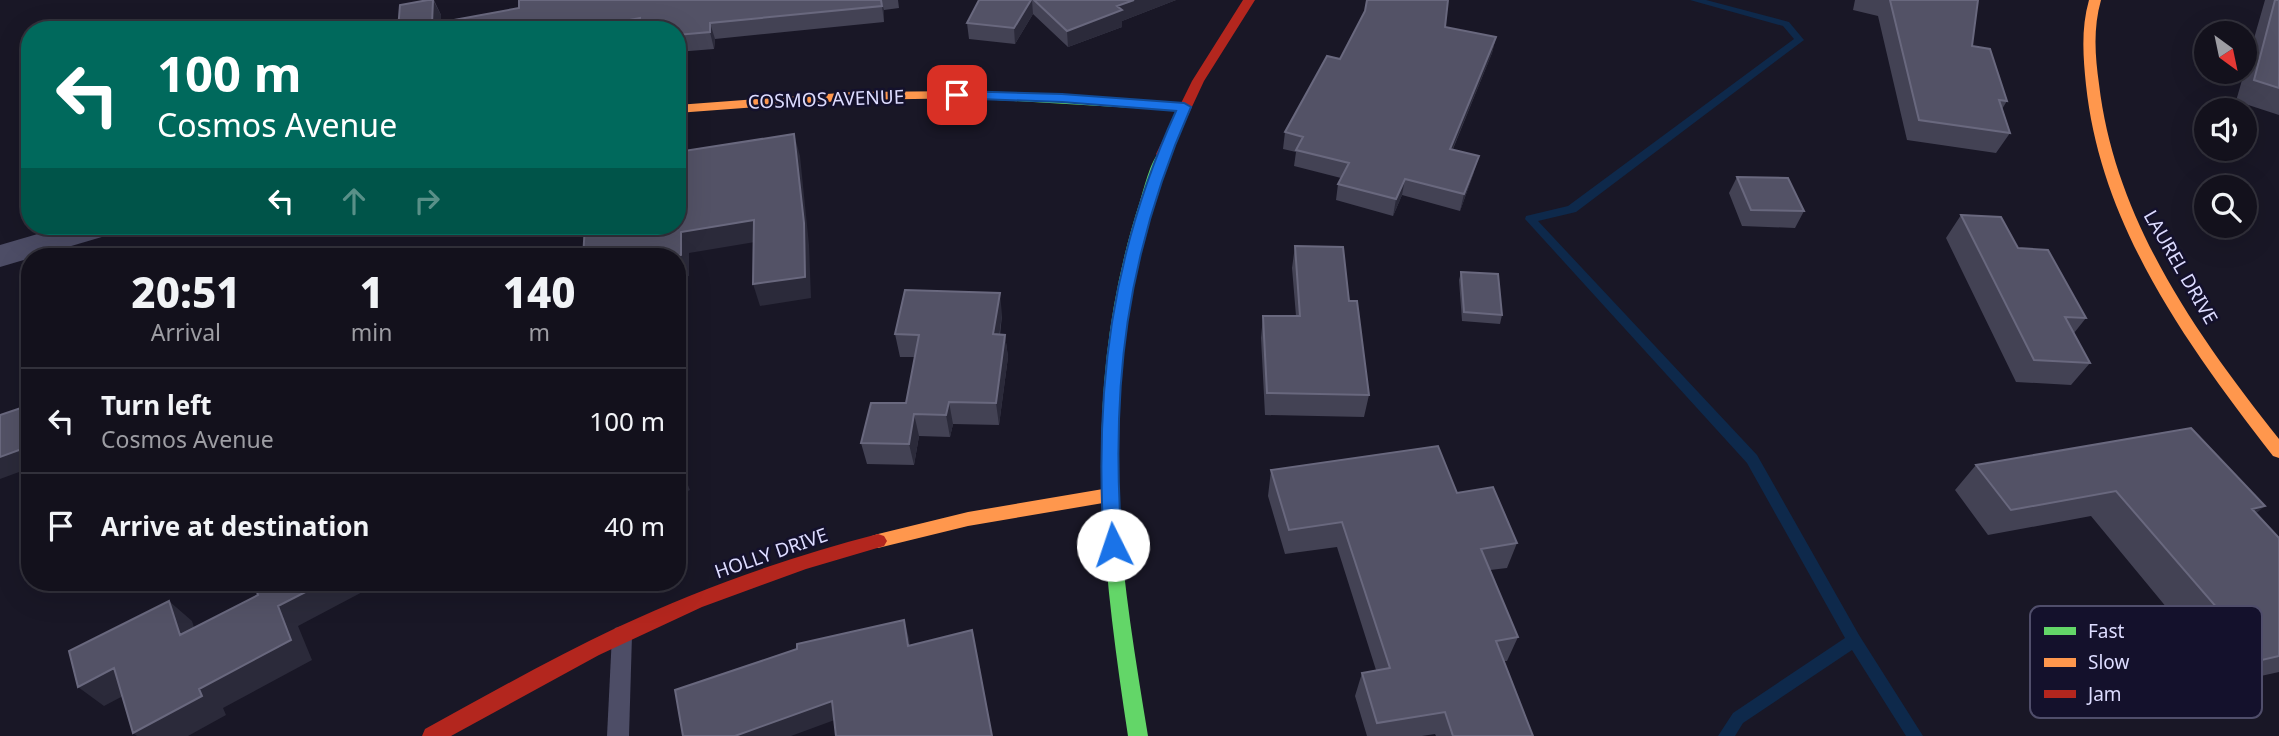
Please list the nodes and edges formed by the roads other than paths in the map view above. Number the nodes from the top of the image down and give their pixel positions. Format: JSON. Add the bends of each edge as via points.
{"nodes":[{"id":1,"x":1249,"y":0,"type":"edge"},
{"id":2,"x":2095,"y":0,"type":"edge"},
{"id":3,"x":1184,"y":107,"type":"junction"},
{"id":4,"x":686,"y":108,"type":"edge"},
{"id":5,"x":70,"y":235,"type":"edge"},
{"id":6,"x":27,"y":248,"type":"edge"},
{"id":7,"x":21,"y":250,"type":"edge"},
{"id":8,"x":0,"y":256,"type":"edge"},
{"id":9,"x":2279,"y":451,"type":"edge"},
{"id":10,"x":1110,"y":495,"type":"junction"},
{"id":11,"x":622,"y":635,"type":"junction"},
{"id":12,"x":432,"y":736,"type":"edge"},
{"id":13,"x":618,"y":736,"type":"edge"},
{"id":14,"x":1138,"y":736,"type":"edge"}],
"edges":[{"from":1,"to":3,"type":"street"},
{"from":2,"to":9,"type":"street","name":"LAUREL DRIVE","via":[[2088,61],[2092,101],[2101,145],[2130,220],[2159,277],[2220,373]]},
{"from":3,"to":4,"type":"street","name":"COSMOS AVENUE","via":[[957,95],[853,96]]},
{"from":3,"to":10,"type":"street","via":[[1141,217],[1124,288],[1113,367]]},
{"from":5,"to":6,"type":"street"},
{"from":7,"to":8,"type":"street"},
{"from":10,"to":11,"type":"street","name":"HOLLY DRIVE","via":[[968,519],[846,549],[722,592]]},
{"from":10,"to":14,"type":"street","via":[[1116,596]]},
{"from":11,"to":12,"type":"street","name":"HOLLY DRIVE"},
{"from":11,"to":13,"type":"lane"}]}
